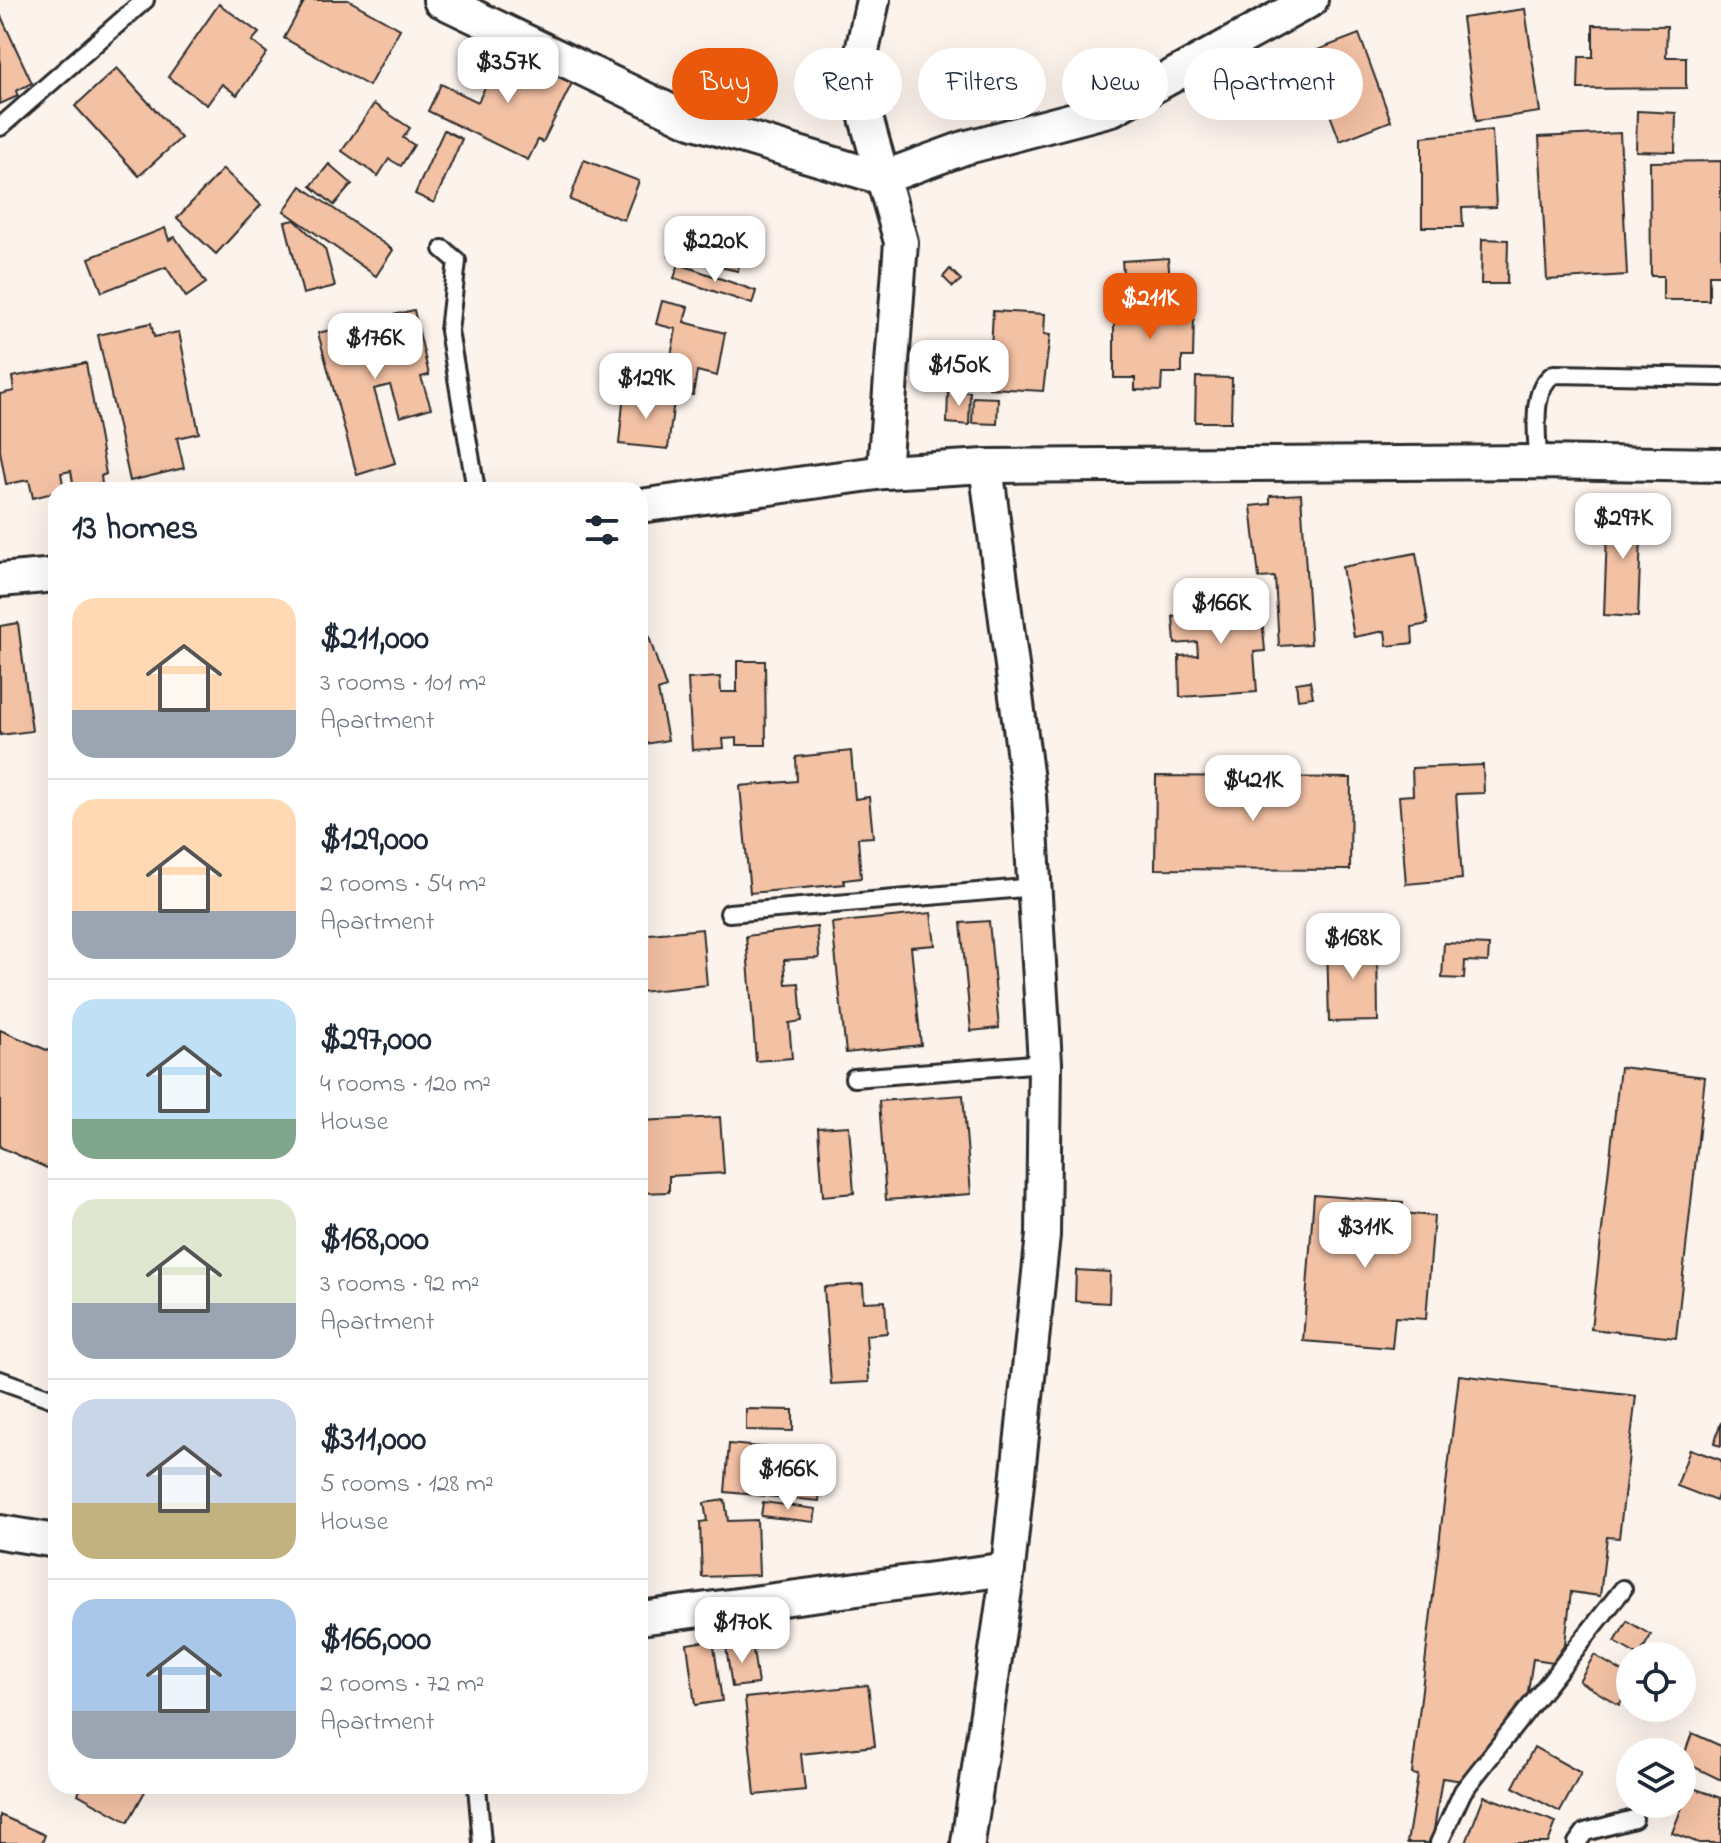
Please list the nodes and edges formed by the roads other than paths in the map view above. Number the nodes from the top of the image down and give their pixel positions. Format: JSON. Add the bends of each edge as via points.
{"nodes":[{"id":1,"x":145,"y":0,"type":"edge"},
{"id":2,"x":440,"y":0,"type":"edge"},
{"id":3,"x":873,"y":0,"type":"edge"},
{"id":4,"x":1311,"y":0,"type":"edge"},
{"id":5,"x":0,"y":127,"type":"edge"},
{"id":6,"x":882,"y":178,"type":"junction"},
{"id":7,"x":443,"y":249,"type":"dead end"},
{"id":8,"x":1721,"y":377,"type":"edge"},
{"id":9,"x":1538,"y":462,"type":"junction"},
{"id":10,"x":1721,"y":465,"type":"edge"},
{"id":11,"x":986,"y":466,"type":"junction"},
{"id":12,"x":884,"y":472,"type":"junction"},
{"id":13,"x":475,"y":482,"type":"edge"},
{"id":14,"x":648,"y":505,"type":"edge"},
{"id":15,"x":48,"y":576,"type":"edge"},
{"id":16,"x":0,"y":580,"type":"edge"},
{"id":17,"x":1035,"y":887,"type":"junction"},
{"id":18,"x":729,"y":913,"type":"dead end"},
{"id":19,"x":1045,"y":1063,"type":"junction"},
{"id":20,"x":854,"y":1078,"type":"dead end"},
{"id":21,"x":0,"y":1380,"type":"edge"},
{"id":22,"x":48,"y":1397,"type":"edge"},
{"id":23,"x":0,"y":1532,"type":"edge"},
{"id":24,"x":48,"y":1540,"type":"edge"},
{"id":25,"x":1008,"y":1569,"type":"junction"},
{"id":26,"x":1623,"y":1589,"type":"dead end"},
{"id":27,"x":648,"y":1617,"type":"edge"},
{"id":28,"x":478,"y":1794,"type":"edge"},
{"id":29,"x":1634,"y":1819,"type":"dead end"},
{"id":30,"x":482,"y":1843,"type":"edge"},
{"id":31,"x":968,"y":1843,"type":"edge"},
{"id":32,"x":1439,"y":1843,"type":"edge"},
{"id":33,"x":1577,"y":1843,"type":"edge"}],
"edges":[{"from":1,"to":5,"type":"lane"},
{"from":2,"to":6,"type":"street","via":[[691,121]]},
{"from":3,"to":6,"type":"street","via":[[858,70],[859,93]]},
{"from":4,"to":6,"type":"street","via":[[1112,109],[964,148]]},
{"from":6,"to":12,"type":"street","via":[[901,242]]},
{"from":7,"to":13,"type":"lane","via":[[457,261],[449,331]]},
{"from":8,"to":9,"type":"lane","via":[[1554,374],[1538,397]]},
{"from":9,"to":10,"type":"street"},
{"from":9,"to":11,"type":"street"},
{"from":11,"to":12,"type":"street"},
{"from":11,"to":17,"type":"street","via":[[1029,796]]},
{"from":12,"to":14,"type":"street"},
{"from":15,"to":16,"type":"street"},
{"from":17,"to":18,"type":"lane"},
{"from":17,"to":19,"type":"street"},
{"from":19,"to":20,"type":"lane"},
{"from":19,"to":25,"type":"street","via":[[1043,1235]]},
{"from":21,"to":22,"type":"lane"},
{"from":23,"to":24,"type":"street"},
{"from":25,"to":27,"type":"street"},
{"from":25,"to":31,"type":"street"},
{"from":26,"to":32,"type":"lane","via":[[1463,1791]]},
{"from":28,"to":30,"type":"lane"},
{"from":29,"to":33,"type":"lane","via":[[1585,1832]]}]}
